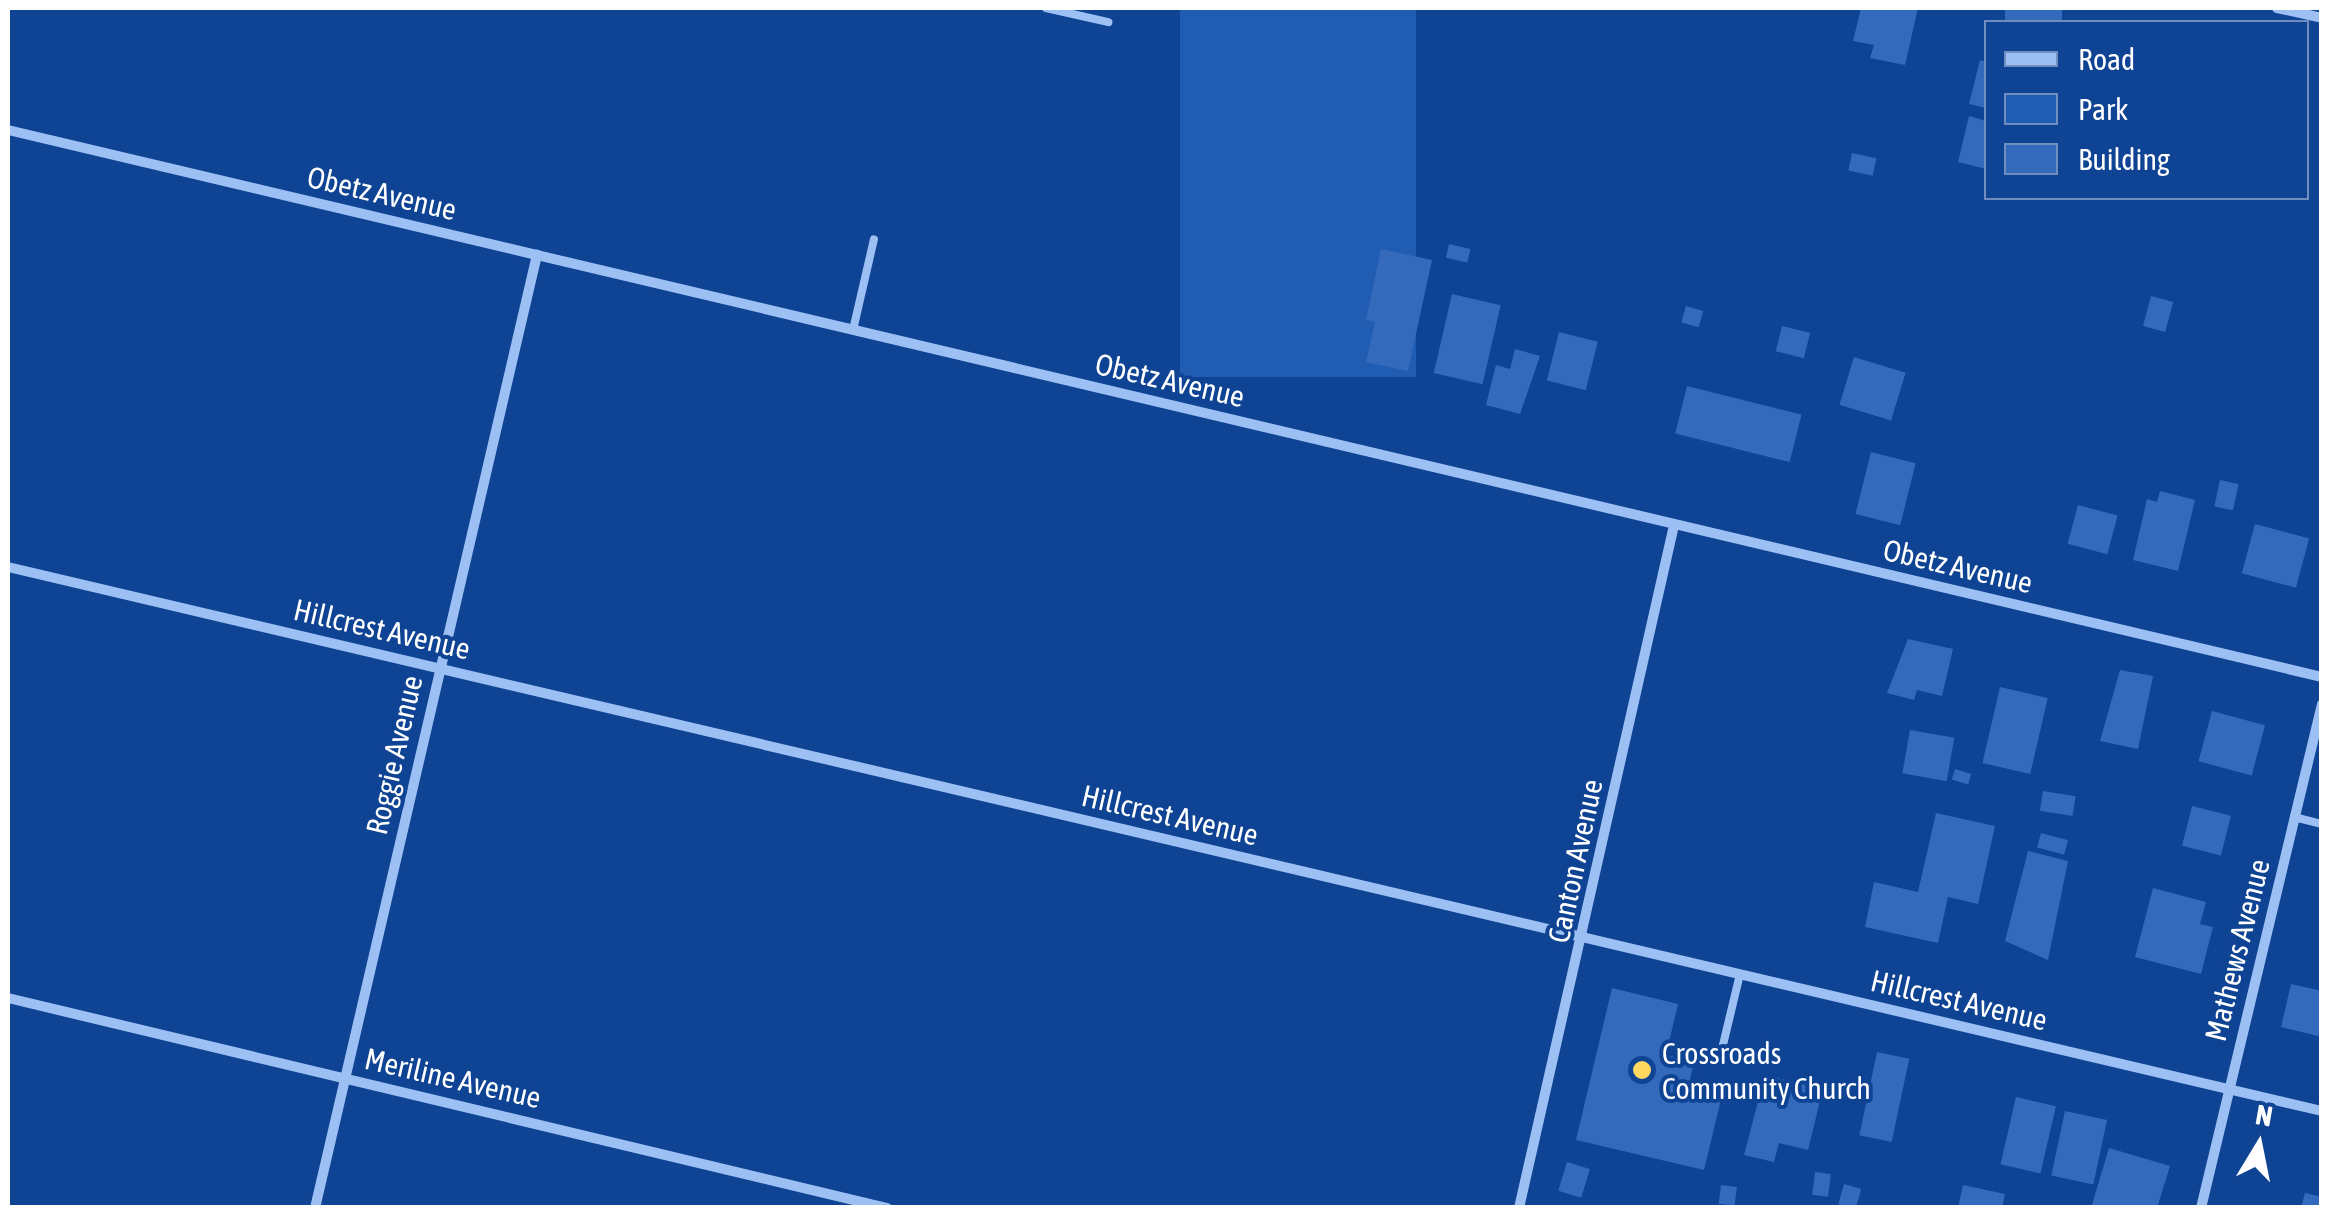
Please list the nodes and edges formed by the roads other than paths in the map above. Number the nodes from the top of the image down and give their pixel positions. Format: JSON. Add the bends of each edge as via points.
{"nodes":[{"id":1,"x":1046,"y":8,"type":"edge"},
{"id":2,"x":2278,"y":8,"type":"edge"},
{"id":3,"x":2322,"y":18,"type":"edge"},
{"id":4,"x":1108,"y":22,"type":"dead end"},
{"id":5,"x":8,"y":130,"type":"edge"},
{"id":6,"x":874,"y":239,"type":"dead end"},
{"id":7,"x":537,"y":256,"type":"junction"},
{"id":8,"x":854,"y":330,"type":"junction"},
{"id":9,"x":1674,"y":525,"type":"junction"},
{"id":10,"x":8,"y":567,"type":"edge"},
{"id":11,"x":440,"y":668,"type":"junction"},
{"id":12,"x":2322,"y":677,"type":"edge"},
{"id":13,"x":2322,"y":704,"type":"edge"},
{"id":14,"x":2294,"y":817,"type":"junction"},
{"id":15,"x":2322,"y":824,"type":"edge"},
{"id":16,"x":1584,"y":936,"type":"junction"},
{"id":17,"x":1740,"y":974,"type":"junction"},
{"id":18,"x":8,"y":998,"type":"edge"},
{"id":19,"x":1722,"y":1049,"type":"dead end"},
{"id":20,"x":344,"y":1078,"type":"junction"},
{"id":21,"x":2229,"y":1090,"type":"junction"},
{"id":22,"x":2322,"y":1111,"type":"edge"},
{"id":23,"x":315,"y":1208,"type":"edge"},
{"id":24,"x":887,"y":1208,"type":"edge"},
{"id":25,"x":1519,"y":1208,"type":"edge"},
{"id":26,"x":2201,"y":1208,"type":"edge"}],
"edges":[{"from":1,"to":4,"type":"lane"},
{"from":2,"to":3,"type":"street"},
{"from":5,"to":7,"type":"street","name":"Obetz Avenue"},
{"from":6,"to":8,"type":"lane"},
{"from":7,"to":8,"type":"street","name":"Obetz Avenue"},
{"from":7,"to":11,"type":"street","name":"Roggie Avenue"},
{"from":8,"to":9,"type":"street","name":"Obetz Avenue"},
{"from":9,"to":12,"type":"street","name":"Obetz Avenue"},
{"from":9,"to":16,"type":"street","name":"Canton Avenue"},
{"from":10,"to":11,"type":"street","name":"Hillcrest Avenue"},
{"from":11,"to":16,"type":"street","name":"Hillcrest Avenue"},
{"from":11,"to":20,"type":"street","name":"Roggie Avenue"},
{"from":13,"to":14,"type":"street","name":"Mathews Avenue"},
{"from":14,"to":15,"type":"lane"},
{"from":14,"to":21,"type":"street","name":"Mathews Avenue"},
{"from":16,"to":17,"type":"street","name":"Hillcrest Avenue"},
{"from":16,"to":25,"type":"street","name":"Canton Avenue"},
{"from":17,"to":19,"type":"lane"},
{"from":17,"to":21,"type":"street","name":"Hillcrest Avenue"},
{"from":18,"to":20,"type":"street","name":"Meriline Avenue"},
{"from":20,"to":23,"type":"street","name":"Roggie Avenue"},
{"from":20,"to":24,"type":"street","name":"Meriline Avenue"},
{"from":21,"to":22,"type":"street","name":"Hillcrest Avenue"},
{"from":21,"to":26,"type":"street","name":"Mathews Avenue"}]}
